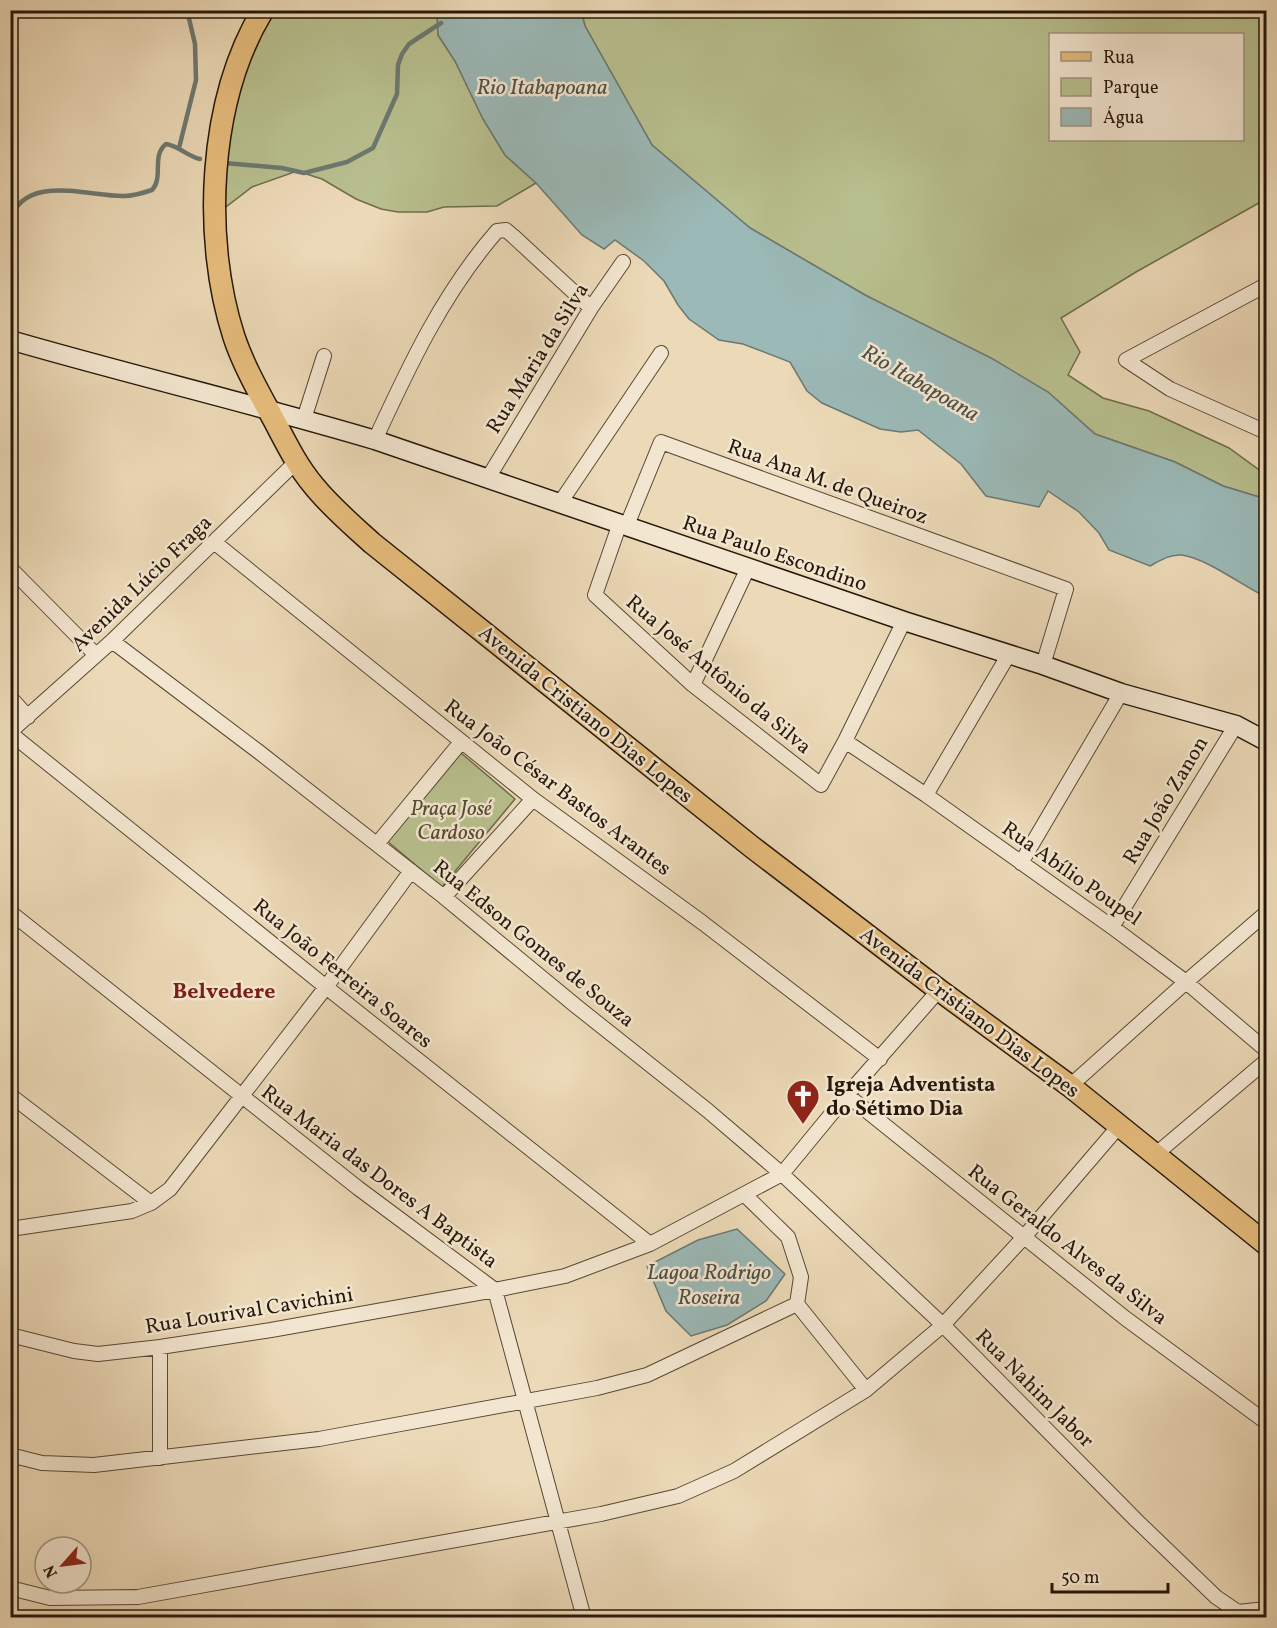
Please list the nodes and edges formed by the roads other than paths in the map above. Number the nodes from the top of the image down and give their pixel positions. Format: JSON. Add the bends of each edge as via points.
{"nodes":[{"id":1,"x":263,"y":10,"type":"edge"},
{"id":2,"x":623,"y":262,"type":"dead end"},
{"id":3,"x":1266,"y":285,"type":"edge"},
{"id":4,"x":591,"y":308,"type":"junction"},
{"id":5,"x":10,"y":340,"type":"edge"},
{"id":6,"x":661,"y":353,"type":"dead end"},
{"id":7,"x":324,"y":356,"type":"dead end"},
{"id":8,"x":268,"y":409,"type":"junction"},
{"id":9,"x":304,"y":419,"type":"junction"},
{"id":10,"x":1266,"y":432,"type":"edge"},
{"id":11,"x":375,"y":440,"type":"junction"},
{"id":12,"x":297,"y":461,"type":"junction"},
{"id":13,"x":488,"y":478,"type":"junction"},
{"id":14,"x":560,"y":503,"type":"junction"},
{"id":15,"x":623,"y":524,"type":"junction"},
{"id":16,"x":214,"y":542,"type":"junction"},
{"id":17,"x":10,"y":568,"type":"edge"},
{"id":18,"x":748,"y":568,"type":"junction"},
{"id":19,"x":904,"y":621,"type":"junction"},
{"id":20,"x":112,"y":641,"type":"junction"},
{"id":21,"x":1009,"y":654,"type":"junction"},
{"id":22,"x":96,"y":655,"type":"junction"},
{"id":23,"x":1043,"y":665,"type":"junction"},
{"id":24,"x":693,"y":685,"type":"junction"},
{"id":25,"x":1121,"y":693,"type":"junction"},
{"id":26,"x":10,"y":698,"type":"edge"},
{"id":27,"x":28,"y":717,"type":"junction"},
{"id":28,"x":1236,"y":725,"type":"junction"},
{"id":29,"x":10,"y":733,"type":"edge"},
{"id":30,"x":845,"y":741,"type":"junction"},
{"id":31,"x":1266,"y":741,"type":"edge"},
{"id":32,"x":461,"y":742,"type":"junction"},
{"id":33,"x":926,"y":795,"type":"junction"},
{"id":34,"x":533,"y":800,"type":"junction"},
{"id":35,"x":377,"y":844,"type":"junction"},
{"id":36,"x":1021,"y":863,"type":"junction"},
{"id":37,"x":411,"y":871,"type":"junction"},
{"id":38,"x":444,"y":897,"type":"junction"},
{"id":39,"x":10,"y":912,"type":"edge"},
{"id":40,"x":1266,"y":913,"type":"edge"},
{"id":41,"x":1112,"y":927,"type":"junction"},
{"id":42,"x":1186,"y":982,"type":"junction"},
{"id":43,"x":326,"y":987,"type":"junction"},
{"id":44,"x":939,"y":990,"type":"junction"},
{"id":45,"x":1266,"y":1050,"type":"edge"},
{"id":46,"x":880,"y":1059,"type":"junction"},
{"id":47,"x":1266,"y":1061,"type":"edge"},
{"id":48,"x":1070,"y":1086,"type":"junction"},
{"id":49,"x":10,"y":1095,"type":"edge"},
{"id":50,"x":848,"y":1095,"type":"junction"},
{"id":51,"x":240,"y":1096,"type":"junction"},
{"id":52,"x":1119,"y":1126,"type":"junction"},
{"id":53,"x":1156,"y":1154,"type":"junction"},
{"id":54,"x":782,"y":1174,"type":"junction"},
{"id":55,"x":745,"y":1195,"type":"junction"},
{"id":56,"x":150,"y":1203,"type":"junction"},
{"id":57,"x":10,"y":1229,"type":"edge"},
{"id":58,"x":1024,"y":1237,"type":"junction"},
{"id":59,"x":650,"y":1244,"type":"junction"},
{"id":60,"x":1266,"y":1244,"type":"edge"},
{"id":61,"x":495,"y":1290,"type":"junction"},
{"id":62,"x":796,"y":1304,"type":"junction"},
{"id":63,"x":943,"y":1325,"type":"junction"},
{"id":64,"x":10,"y":1335,"type":"edge"},
{"id":65,"x":160,"y":1347,"type":"junction"},
{"id":66,"x":866,"y":1390,"type":"junction"},
{"id":67,"x":525,"y":1402,"type":"junction"},
{"id":68,"x":1266,"y":1422,"type":"edge"},
{"id":69,"x":10,"y":1455,"type":"edge"},
{"id":70,"x":160,"y":1458,"type":"junction"},
{"id":71,"x":558,"y":1522,"type":"junction"},
{"id":72,"x":10,"y":1588,"type":"edge"},
{"id":73,"x":1266,"y":1609,"type":"edge"},
{"id":74,"x":584,"y":1617,"type":"edge"}],
"edges":[{"from":1,"to":8,"type":"main road","name":"Avenida Cristiano Dias Lopes","via":[[253,27],[224,110],[214,178],[225,304],[237,345]]},
{"from":2,"to":4,"type":"street","name":"Rua Maria da Silva"},
{"from":3,"to":10,"type":"street","via":[[1126,360],[1170,388]]},
{"from":4,"to":11,"type":"street","via":[[506,230],[497,231],[438,312]]},
{"from":4,"to":13,"type":"street","name":"Rua Maria da Silva"},
{"from":5,"to":8,"type":"main road","name":"Rua Paulo Escondino"},
{"from":6,"to":14,"type":"street"},
{"from":7,"to":9,"type":"street"},
{"from":8,"to":9,"type":"main road","name":"Rua Paulo Escondino"},
{"from":8,"to":12,"type":"main road","name":"Avenida Cristiano Dias Lopes"},
{"from":9,"to":11,"type":"main road","name":"Rua Paulo Escondino"},
{"from":11,"to":13,"type":"main road","name":"Rua Paulo Escondino"},
{"from":12,"to":16,"type":"street","name":"Avenida Lúcio Fraga"},
{"from":12,"to":44,"type":"main road","name":"Avenida Cristiano Dias Lopes","via":[[323,497],[372,543],[752,847]]},
{"from":13,"to":14,"type":"main road","name":"Rua Paulo Escondino"},
{"from":14,"to":15,"type":"main road","name":"Rua Paulo Escondino"},
{"from":15,"to":18,"type":"main road","name":"Rua Paulo Escondino"},
{"from":15,"to":23,"type":"street","name":"Rua Ana M. de Queiroz","via":[[661,442],[1066,589]]},
{"from":15,"to":24,"type":"street","name":"Rua José Antônio da Silva","via":[[595,595]]},
{"from":16,"to":20,"type":"street","name":"Avenida Lúcio Fraga"},
{"from":16,"to":32,"type":"street","name":"Rua João César Bastos Arantes"},
{"from":17,"to":22,"type":"street"},
{"from":18,"to":19,"type":"main road","name":"Rua Paulo Escondino"},
{"from":18,"to":24,"type":"street"},
{"from":19,"to":21,"type":"main road","name":"Rua Paulo Escondino"},
{"from":19,"to":30,"type":"street"},
{"from":20,"to":22,"type":"street","name":"Avenida Lúcio Fraga"},
{"from":20,"to":35,"type":"street","name":"Rua Edson Gomes de Souza"},
{"from":21,"to":23,"type":"main road","name":"Rua Paulo Escondino"},
{"from":21,"to":33,"type":"street"},
{"from":22,"to":27,"type":"street","name":"Avenida Lúcio Fraga"},
{"from":23,"to":25,"type":"main road","name":"Rua Paulo Escondino"},
{"from":24,"to":30,"type":"street","name":"Rua José Antônio da Silva","via":[[821,785]]},
{"from":25,"to":28,"type":"main road","name":"Rua Paulo Escondino"},
{"from":25,"to":36,"type":"street"},
{"from":26,"to":27,"type":"street"},
{"from":27,"to":29,"type":"street","name":"Avenida Lúcio Fraga"},
{"from":28,"to":31,"type":"main road","name":"Rua Paulo Escondino"},
{"from":28,"to":41,"type":"street","name":"Rua João Zanon"},
{"from":29,"to":43,"type":"street","name":"Rua João Ferreira Soares"},
{"from":30,"to":33,"type":"street","name":"Rua Abílio Poupel"},
{"from":32,"to":34,"type":"street","name":"Rua João César Bastos Arantes"},
{"from":32,"to":35,"type":"street"},
{"from":33,"to":36,"type":"street","name":"Rua Abílio Poupel"},
{"from":34,"to":38,"type":"street"},
{"from":34,"to":46,"type":"street","name":"Rua João César Bastos Arantes","via":[[703,923]]},
{"from":35,"to":37,"type":"street","name":"Rua Edson Gomes de Souza"},
{"from":36,"to":41,"type":"street","name":"Rua Abílio Poupel"},
{"from":37,"to":38,"type":"street","name":"Rua Edson Gomes de Souza"},
{"from":37,"to":43,"type":"street"},
{"from":38,"to":54,"type":"street","name":"Rua Edson Gomes de Souza"},
{"from":39,"to":51,"type":"street","name":"Rua Maria das Dores A Baptista"},
{"from":40,"to":42,"type":"street"},
{"from":41,"to":42,"type":"street","name":"Rua Abílio Poupel"},
{"from":42,"to":45,"type":"street","name":"Rua Abílio Poupel"},
{"from":42,"to":48,"type":"street"},
{"from":43,"to":51,"type":"street"},
{"from":43,"to":59,"type":"street","name":"Rua João Ferreira Soares"},
{"from":44,"to":46,"type":"street"},
{"from":44,"to":48,"type":"main road","name":"Avenida Cristiano Dias Lopes"},
{"from":46,"to":50,"type":"street"},
{"from":47,"to":53,"type":"street"},
{"from":48,"to":52,"type":"main road","name":"Avenida Cristiano Dias Lopes"},
{"from":49,"to":56,"type":"street"},
{"from":50,"to":54,"type":"street"},
{"from":50,"to":58,"type":"street","name":"Rua Geraldo Alves da Silva"},
{"from":51,"to":56,"type":"street","via":[[170,1189]]},
{"from":51,"to":61,"type":"street","name":"Rua Maria das Dores A Baptista"},
{"from":52,"to":53,"type":"main road","name":"Avenida Cristiano Dias Lopes"},
{"from":52,"to":58,"type":"street"},
{"from":53,"to":60,"type":"main road","name":"Avenida Cristiano Dias Lopes"},
{"from":54,"to":55,"type":"street","name":"Rua Lourival Cavichini"},
{"from":54,"to":63,"type":"street","name":"Rua Nahim Jabor"},
{"from":55,"to":59,"type":"street","name":"Rua Lourival Cavichini"},
{"from":55,"to":62,"type":"street","via":[[788,1238],[801,1277]]},
{"from":56,"to":57,"type":"street","via":[[132,1211]]},
{"from":58,"to":63,"type":"street"},
{"from":58,"to":68,"type":"street","name":"Rua Geraldo Alves da Silva","via":[[1125,1318]]},
{"from":59,"to":61,"type":"street","name":"Rua Lourival Cavichini","via":[[565,1276]]},
{"from":61,"to":65,"type":"street","name":"Rua Lourival Cavichini"},
{"from":61,"to":67,"type":"street"},
{"from":62,"to":66,"type":"street"},
{"from":62,"to":67,"type":"street","via":[[647,1375]]},
{"from":63,"to":66,"type":"street"},
{"from":63,"to":73,"type":"street","name":"Rua Nahim Jabor","via":[[1216,1597],[1238,1612]]},
{"from":64,"to":65,"type":"street","name":"Rua Lourival Cavichini","via":[[98,1354]]},
{"from":65,"to":70,"type":"street"},
{"from":66,"to":71,"type":"street","via":[[735,1471],[678,1496]]},
{"from":67,"to":70,"type":"street","via":[[319,1439]]},
{"from":67,"to":71,"type":"street"},
{"from":69,"to":70,"type":"street","via":[[42,1463],[94,1465]]},
{"from":71,"to":72,"type":"street","via":[[138,1596],[50,1598]]},
{"from":71,"to":74,"type":"street"}]}
